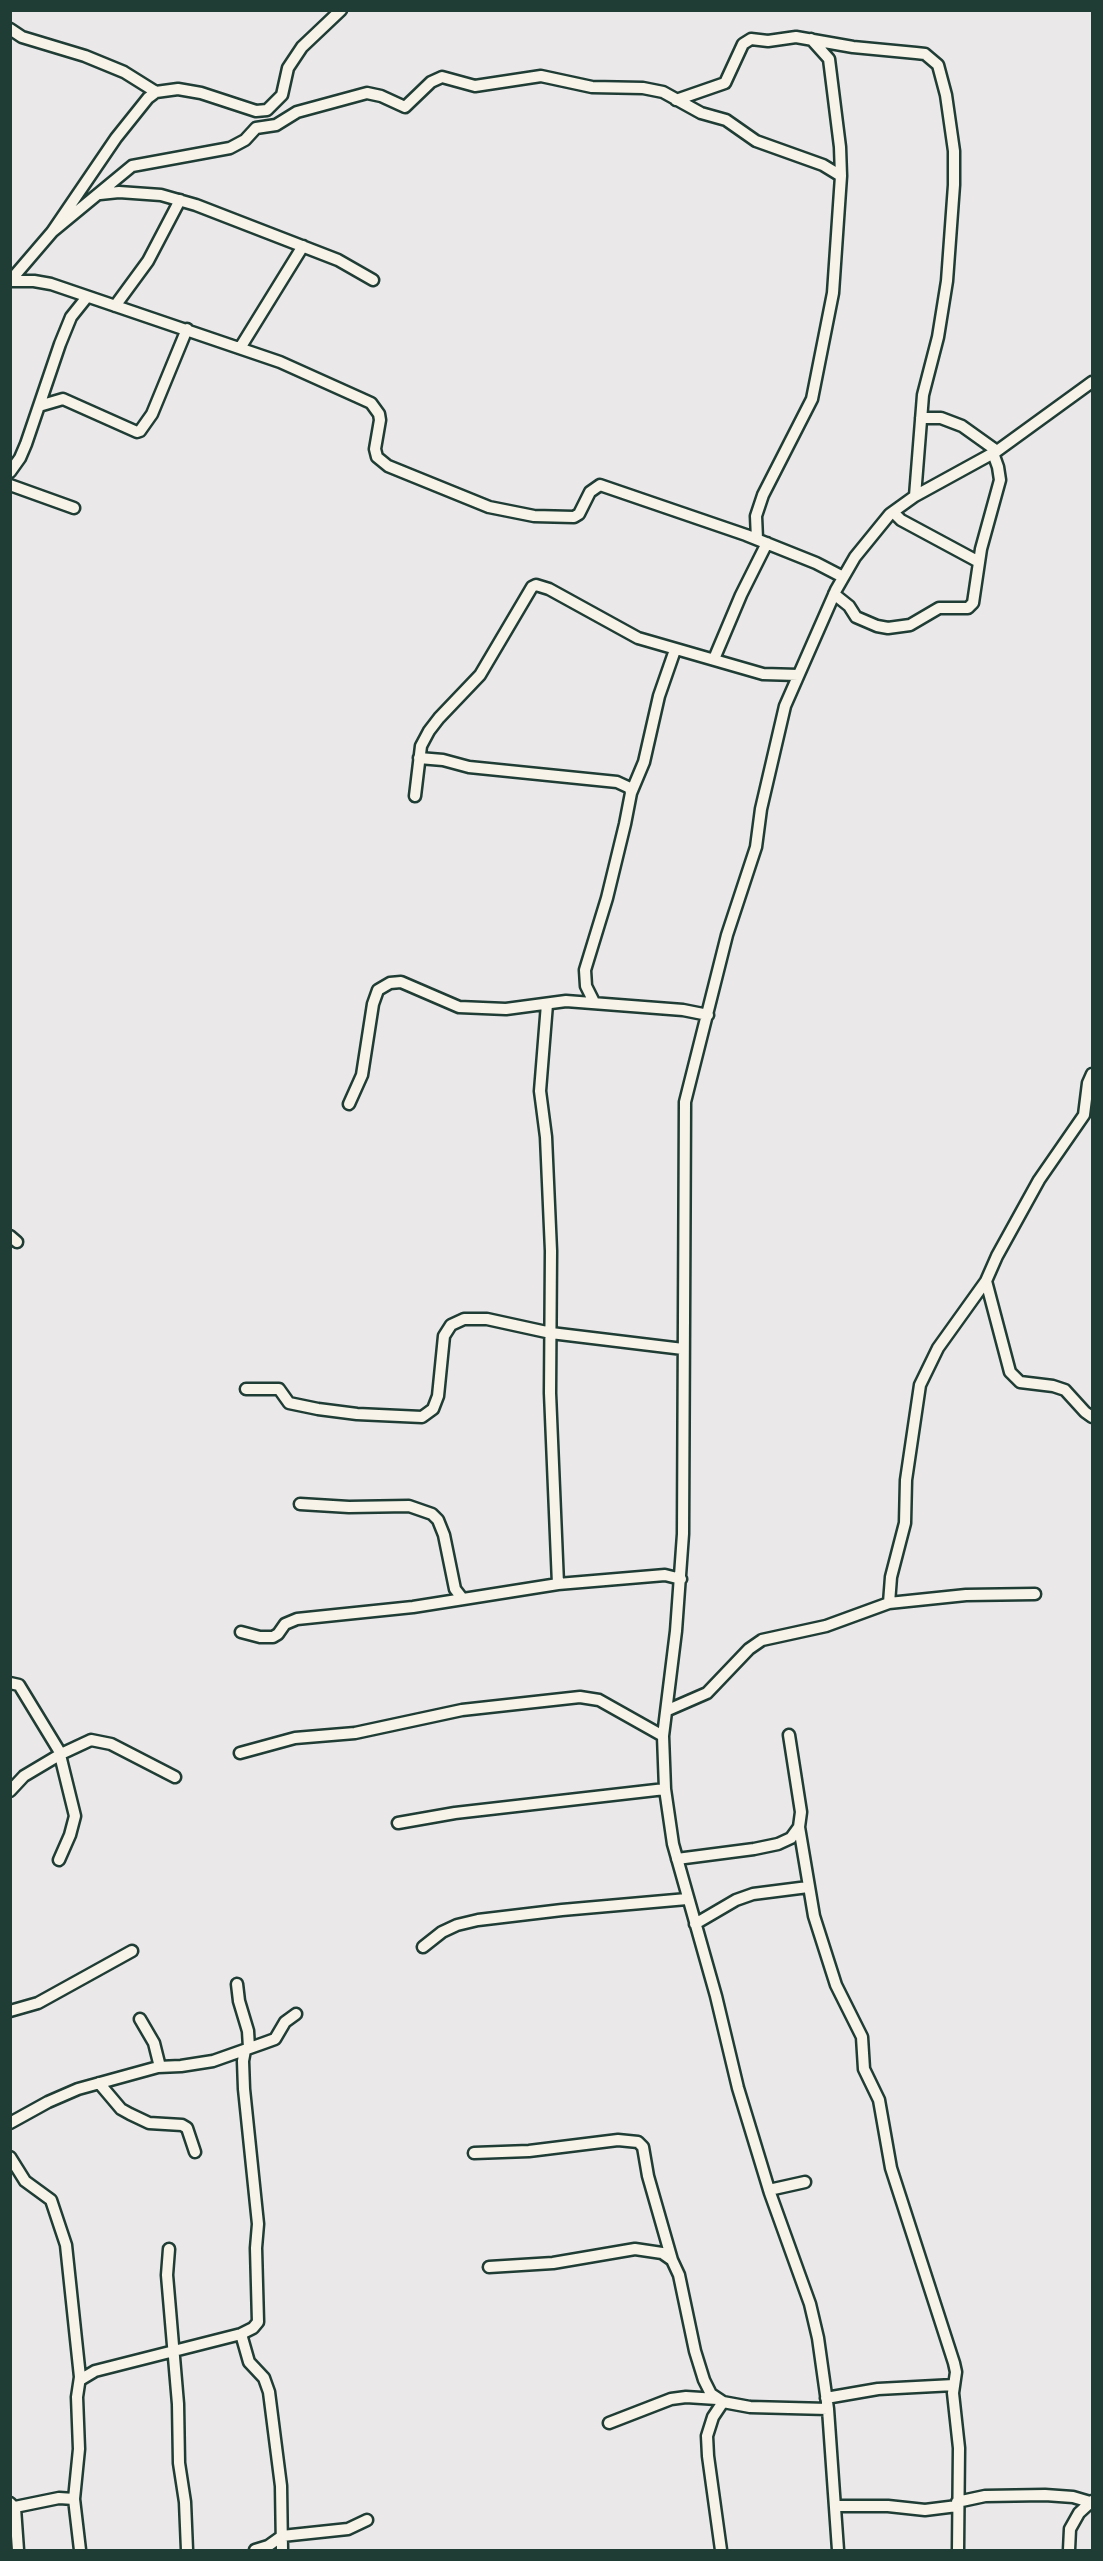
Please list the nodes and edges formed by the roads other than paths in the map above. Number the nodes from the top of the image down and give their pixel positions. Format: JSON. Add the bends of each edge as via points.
{"nodes":[{"id":1,"x":341,"y":10,"type":"edge"},
{"id":2,"x":10,"y":29,"type":"edge"},
{"id":3,"x":811,"y":39,"type":"junction"},
{"id":4,"x":840,"y":43,"type":"junction"},
{"id":5,"x":829,"y":59,"type":"junction"},
{"id":6,"x":156,"y":92,"type":"junction"},
{"id":7,"x":676,"y":100,"type":"junction"},
{"id":8,"x":841,"y":176,"type":"junction"},
{"id":9,"x":99,"y":194,"type":"junction"},
{"id":10,"x":180,"y":200,"type":"junction"},
{"id":11,"x":52,"y":232,"type":"junction"},
{"id":12,"x":303,"y":246,"type":"junction"},
{"id":13,"x":373,"y":280,"type":"dead end"},
{"id":14,"x":10,"y":281,"type":"edge"},
{"id":15,"x":87,"y":297,"type":"junction"},
{"id":16,"x":115,"y":306,"type":"junction"},
{"id":17,"x":187,"y":329,"type":"junction"},
{"id":18,"x":240,"y":348,"type":"junction"},
{"id":19,"x":1092,"y":382,"type":"edge"},
{"id":20,"x":39,"y":406,"type":"junction"},
{"id":21,"x":921,"y":418,"type":"junction"},
{"id":22,"x":995,"y":452,"type":"junction"},
{"id":23,"x":10,"y":472,"type":"edge"},
{"id":24,"x":10,"y":485,"type":"edge"},
{"id":25,"x":915,"y":496,"type":"junction"},
{"id":26,"x":74,"y":508,"type":"dead end"},
{"id":27,"x":893,"y":512,"type":"junction"},
{"id":28,"x":762,"y":541,"type":"junction"},
{"id":29,"x":979,"y":561,"type":"junction"},
{"id":30,"x":843,"y":577,"type":"junction"},
{"id":31,"x":834,"y":594,"type":"junction"},
{"id":32,"x":675,"y":650,"type":"junction"},
{"id":33,"x":714,"y":658,"type":"junction"},
{"id":34,"x":798,"y":675,"type":"junction"},
{"id":35,"x":419,"y":758,"type":"junction"},
{"id":36,"x":638,"y":775,"type":"junction"},
{"id":37,"x":617,"y":782,"type":"junction"},
{"id":38,"x":631,"y":793,"type":"junction"},
{"id":39,"x":415,"y":796,"type":"dead end"},
{"id":40,"x":594,"y":1002,"type":"junction"},
{"id":41,"x":547,"y":1004,"type":"junction"},
{"id":42,"x":708,"y":1015,"type":"junction"},
{"id":43,"x":1092,"y":1074,"type":"edge"},
{"id":44,"x":349,"y":1104,"type":"dead end"},
{"id":45,"x":1088,"y":1112,"type":"edge"},
{"id":46,"x":986,"y":1281,"type":"junction"},
{"id":47,"x":551,"y":1333,"type":"junction"},
{"id":48,"x":683,"y":1348,"type":"junction"},
{"id":49,"x":246,"y":1389,"type":"dead end"},
{"id":50,"x":1092,"y":1417,"type":"edge"},
{"id":51,"x":300,"y":1504,"type":"dead end"},
{"id":52,"x":681,"y":1579,"type":"junction"},
{"id":53,"x":558,"y":1584,"type":"junction"},
{"id":54,"x":1035,"y":1594,"type":"dead end"},
{"id":55,"x":462,"y":1598,"type":"junction"},
{"id":56,"x":889,"y":1603,"type":"junction"},
{"id":57,"x":240,"y":1632,"type":"dead end"},
{"id":58,"x":10,"y":1683,"type":"edge"},
{"id":59,"x":668,"y":1710,"type":"junction"},
{"id":60,"x":789,"y":1735,"type":"dead end"},
{"id":61,"x":663,"y":1736,"type":"junction"},
{"id":62,"x":240,"y":1753,"type":"dead end"},
{"id":63,"x":60,"y":1755,"type":"junction"},
{"id":64,"x":175,"y":1777,"type":"dead end"},
{"id":65,"x":664,"y":1789,"type":"junction"},
{"id":66,"x":10,"y":1791,"type":"edge"},
{"id":67,"x":398,"y":1823,"type":"dead end"},
{"id":68,"x":799,"y":1827,"type":"junction"},
{"id":69,"x":677,"y":1859,"type":"junction"},
{"id":70,"x":58,"y":1860,"type":"dead end"},
{"id":71,"x":808,"y":1887,"type":"junction"},
{"id":72,"x":687,"y":1899,"type":"junction"},
{"id":73,"x":695,"y":1924,"type":"junction"},
{"id":74,"x":423,"y":1947,"type":"dead end"},
{"id":75,"x":132,"y":1952,"type":"dead end"},
{"id":76,"x":237,"y":1984,"type":"dead end"},
{"id":77,"x":10,"y":2011,"type":"edge"},
{"id":78,"x":296,"y":2014,"type":"dead end"},
{"id":79,"x":140,"y":2019,"type":"dead end"},
{"id":80,"x":247,"y":2049,"type":"junction"},
{"id":81,"x":160,"y":2067,"type":"junction"},
{"id":82,"x":99,"y":2083,"type":"junction"},
{"id":83,"x":10,"y":2123,"type":"edge"},
{"id":84,"x":195,"y":2152,"type":"dead end"},
{"id":85,"x":474,"y":2153,"type":"dead end"},
{"id":86,"x":10,"y":2157,"type":"edge"},
{"id":87,"x":805,"y":2182,"type":"dead end"},
{"id":88,"x":769,"y":2190,"type":"junction"},
{"id":89,"x":169,"y":2249,"type":"dead end"},
{"id":90,"x":672,"y":2260,"type":"junction"},
{"id":91,"x":489,"y":2267,"type":"dead end"},
{"id":92,"x":242,"y":2334,"type":"junction"},
{"id":93,"x":174,"y":2351,"type":"junction"},
{"id":94,"x":80,"y":2380,"type":"junction"},
{"id":95,"x":954,"y":2385,"type":"junction"},
{"id":96,"x":721,"y":2401,"type":"junction"},
{"id":97,"x":827,"y":2403,"type":"junction"},
{"id":98,"x":609,"y":2423,"type":"dead end"},
{"id":99,"x":74,"y":2499,"type":"junction"},
{"id":100,"x":1091,"y":2501,"type":"edge"},
{"id":101,"x":957,"y":2504,"type":"junction"},
{"id":102,"x":13,"y":2505,"type":"edge"},
{"id":103,"x":835,"y":2506,"type":"junction"},
{"id":104,"x":367,"y":2520,"type":"dead end"},
{"id":105,"x":282,"y":2536,"type":"junction"},
{"id":106,"x":18,"y":2550,"type":"edge"},
{"id":107,"x":80,"y":2550,"type":"edge"},
{"id":108,"x":187,"y":2550,"type":"edge"},
{"id":109,"x":255,"y":2550,"type":"edge"},
{"id":110,"x":282,"y":2550,"type":"edge"},
{"id":111,"x":721,"y":2550,"type":"edge"},
{"id":112,"x":838,"y":2550,"type":"edge"},
{"id":113,"x":958,"y":2550,"type":"edge"},
{"id":114,"x":1069,"y":2550,"type":"edge"}],
"edges":[{"from":1,"to":6,"type":"street","via":[[302,47],[288,68],[280,99],[267,110],[256,111],[189,91]]},
{"from":2,"to":6,"type":"street","via":[[22,37],[124,72]]},
{"from":3,"to":4,"type":"street"},
{"from":3,"to":5,"type":"street"},
{"from":3,"to":7,"type":"street","via":[[747,41],[725,83]]},
{"from":4,"to":5,"type":"street"},
{"from":4,"to":21,"type":"street","via":[[925,54],[938,65],[946,95],[954,165],[947,281]]},
{"from":5,"to":8,"type":"street"},
{"from":6,"to":11,"type":"street","via":[[135,112]]},
{"from":7,"to":8,"type":"street","via":[[726,120],[756,141],[823,165]]},
{"from":7,"to":9,"type":"street","via":[[663,92],[643,88],[592,87],[541,76],[475,86],[442,77],[431,82],[405,107],[371,93],[330,102],[297,112],[276,125],[256,128],[230,148],[132,166]]},
{"from":8,"to":28,"type":"street","via":[[833,293],[816,388],[763,495],[756,516]]},
{"from":9,"to":10,"type":"street","via":[[128,192]]},
{"from":9,"to":11,"type":"street"},
{"from":10,"to":12,"type":"street"},
{"from":10,"to":16,"type":"street","via":[[148,261]]},
{"from":11,"to":14,"type":"street"},
{"from":12,"to":13,"type":"street"},
{"from":12,"to":18,"type":"street"},
{"from":14,"to":15,"type":"street","via":[[34,280]]},
{"from":15,"to":16,"type":"street"},
{"from":15,"to":20,"type":"street","via":[[71,318]]},
{"from":16,"to":17,"type":"street"},
{"from":17,"to":18,"type":"street"},
{"from":17,"to":20,"type":"street","via":[[152,414],[140,431],[63,399]]},
{"from":18,"to":28,"type":"street","via":[[371,403],[380,420],[374,444],[377,457],[388,466],[479,504],[515,513],[574,517],[593,488],[600,485]]},
{"from":19,"to":22,"type":"street"},
{"from":20,"to":23,"type":"street","via":[[20,458]]},
{"from":21,"to":22,"type":"street","via":[[941,418],[962,426]]},
{"from":21,"to":25,"type":"street"},
{"from":22,"to":25,"type":"street"},
{"from":22,"to":29,"type":"street","via":[[1000,480]]},
{"from":24,"to":26,"type":"street"},
{"from":25,"to":27,"type":"street"},
{"from":27,"to":29,"type":"street"},
{"from":27,"to":30,"type":"street","via":[[868,539]]},
{"from":28,"to":30,"type":"street"},
{"from":28,"to":33,"type":"street"},
{"from":29,"to":31,"type":"street","via":[[973,603],[968,608],[939,608],[910,625],[888,628],[863,622]]},
{"from":30,"to":31,"type":"street"},
{"from":31,"to":34,"type":"street"},
{"from":32,"to":33,"type":"street"},
{"from":32,"to":35,"type":"street","via":[[618,628],[542,585],[532,587],[480,675],[439,718],[421,746]]},
{"from":32,"to":36,"type":"street"},
{"from":33,"to":34,"type":"street","via":[[764,674]]},
{"from":34,"to":42,"type":"street","via":[[778,735],[756,847],[727,935]]},
{"from":35,"to":37,"type":"street"},
{"from":35,"to":39,"type":"street"},
{"from":36,"to":37,"type":"street"},
{"from":36,"to":38,"type":"street"},
{"from":37,"to":38,"type":"street","via":[[628,786]]},
{"from":38,"to":40,"type":"street","via":[[607,898],[585,970],[586,986]]},
{"from":40,"to":41,"type":"street"},
{"from":40,"to":42,"type":"street"},
{"from":41,"to":44,"type":"street","via":[[506,1009],[459,1007],[401,982],[390,983],[378,990],[373,1004],[362,1075]]},
{"from":41,"to":47,"type":"street","via":[[540,1081],[548,1175]]},
{"from":42,"to":48,"type":"street","via":[[683,1117]]},
{"from":43,"to":45,"type":"street","via":[[1088,1083]]},
{"from":45,"to":46,"type":"street","via":[[1039,1180]]},
{"from":46,"to":50,"type":"street","via":[[1010,1372],[1020,1382],[1065,1390]]},
{"from":46,"to":56,"type":"street","via":[[938,1348],[921,1385],[906,1480],[905,1523],[891,1577]]},
{"from":47,"to":48,"type":"street"},
{"from":47,"to":49,"type":"street","via":[[487,1319],[458,1320],[444,1336],[441,1380],[433,1409],[422,1416],[406,1418],[318,1409],[289,1403],[279,1389]]},
{"from":47,"to":53,"type":"street"},
{"from":48,"to":52,"type":"street"},
{"from":51,"to":55,"type":"street","via":[[409,1506],[432,1514],[444,1536],[455,1589]]},
{"from":52,"to":53,"type":"street","via":[[654,1576]]},
{"from":52,"to":59,"type":"street"},
{"from":53,"to":55,"type":"street"},
{"from":54,"to":56,"type":"street"},
{"from":55,"to":57,"type":"street","via":[[297,1619],[285,1624],[273,1637]]},
{"from":56,"to":59,"type":"street","via":[[826,1626],[762,1640],[715,1687]]},
{"from":58,"to":63,"type":"street","via":[[19,1685]]},
{"from":59,"to":61,"type":"street"},
{"from":60,"to":68,"type":"street","via":[[801,1812]]},
{"from":61,"to":62,"type":"street","via":[[599,1700],[580,1697],[462,1710],[355,1733],[295,1738]]},
{"from":61,"to":65,"type":"street"},
{"from":63,"to":64,"type":"street","via":[[91,1740],[102,1742]]},
{"from":63,"to":66,"type":"street","via":[[24,1776]]},
{"from":63,"to":70,"type":"street","via":[[75,1816]]},
{"from":65,"to":67,"type":"street"},
{"from":65,"to":69,"type":"street"},
{"from":68,"to":69,"type":"street","via":[[791,1838],[778,1844]]},
{"from":68,"to":71,"type":"street"},
{"from":69,"to":72,"type":"street"},
{"from":71,"to":73,"type":"street","via":[[753,1894]]},
{"from":71,"to":95,"type":"street","via":[[836,1985],[862,2037],[864,2069],[879,2100],[891,2168],[952,2353]]},
{"from":72,"to":73,"type":"street"},
{"from":72,"to":74,"type":"street","via":[[478,1920],[449,1928]]},
{"from":73,"to":88,"type":"street"},
{"from":75,"to":77,"type":"street","via":[[38,2003]]},
{"from":76,"to":80,"type":"street","via":[[248,2031]]},
{"from":78,"to":80,"type":"street","via":[[285,2022],[275,2039]]},
{"from":79,"to":81,"type":"street","via":[[154,2043]]},
{"from":80,"to":81,"type":"street","via":[[198,2064]]},
{"from":80,"to":92,"type":"street","via":[[243,2072],[258,2224],[260,2315],[253,2328]]},
{"from":81,"to":82,"type":"street"},
{"from":82,"to":83,"type":"street","via":[[48,2102]]},
{"from":82,"to":84,"type":"street","via":[[130,2115],[149,2123],[187,2128]]},
{"from":85,"to":90,"type":"street","via":[[618,2140],[638,2142],[643,2147]]},
{"from":86,"to":94,"type":"street","via":[[25,2181],[55,2208],[66,2245]]},
{"from":87,"to":88,"type":"street"},
{"from":88,"to":97,"type":"street","via":[[810,2304]]},
{"from":89,"to":93,"type":"street","via":[[167,2275]]},
{"from":90,"to":91,"type":"street","via":[[662,2253],[635,2249],[532,2266]]},
{"from":90,"to":96,"type":"street","via":[[680,2275],[694,2351],[704,2380],[711,2394]]},
{"from":92,"to":93,"type":"street"},
{"from":92,"to":105,"type":"street","via":[[246,2355],[264,2378],[269,2392],[281,2486]]},
{"from":93,"to":94,"type":"street","via":[[95,2371]]},
{"from":93,"to":108,"type":"street"},
{"from":94,"to":99,"type":"street"},
{"from":95,"to":97,"type":"street","via":[[878,2389]]},
{"from":95,"to":101,"type":"street","via":[[959,2448]]},
{"from":96,"to":97,"type":"street","via":[[750,2407]]},
{"from":96,"to":98,"type":"street","via":[[671,2399]]},
{"from":96,"to":111,"type":"street","via":[[708,2436],[708,2456]]},
{"from":97,"to":103,"type":"street"},
{"from":99,"to":102,"type":"street"},
{"from":99,"to":107,"type":"street"},
{"from":100,"to":101,"type":"street","via":[[1046,2494],[992,2496]]},
{"from":100,"to":114,"type":"street","via":[[1070,2529]]},
{"from":101,"to":103,"type":"street","via":[[925,2510]]},
{"from":101,"to":113,"type":"street"},
{"from":102,"to":106,"type":"street"},
{"from":103,"to":112,"type":"street"},
{"from":104,"to":105,"type":"street","via":[[348,2529]]},
{"from":105,"to":109,"type":"street"},
{"from":105,"to":110,"type":"street"}]}
